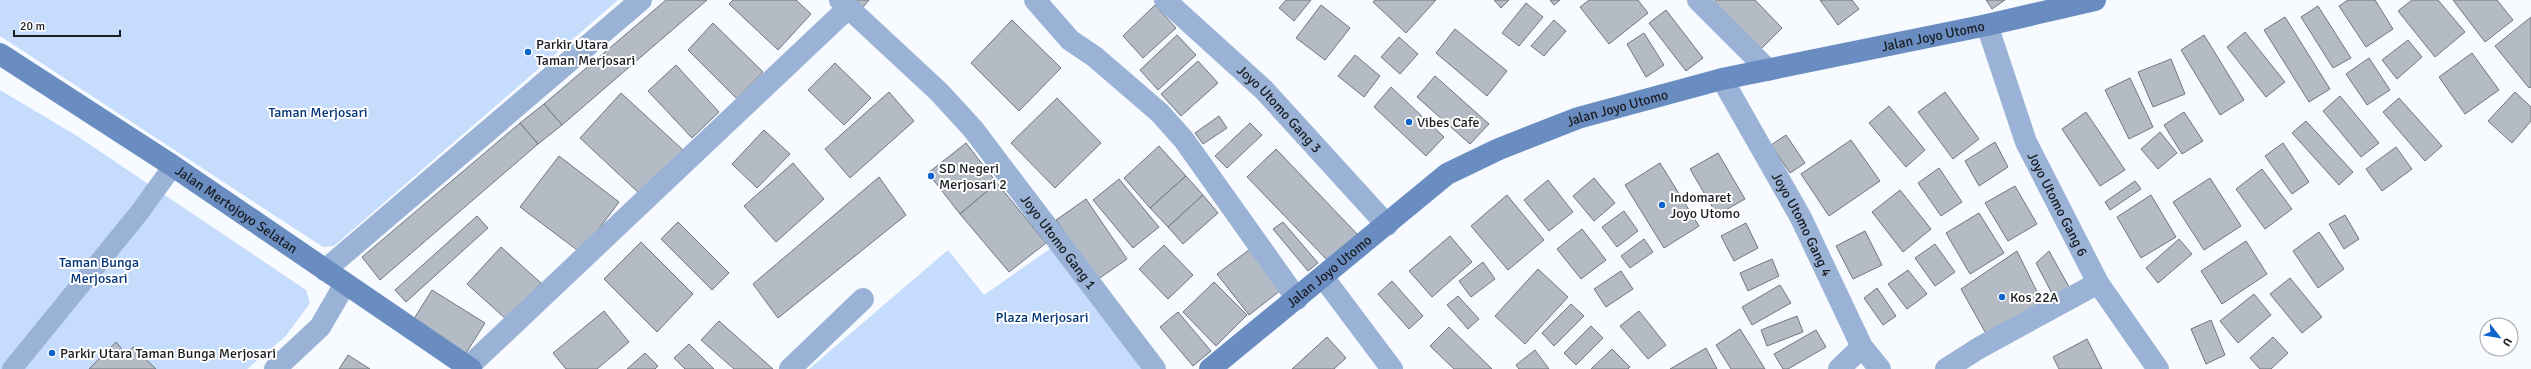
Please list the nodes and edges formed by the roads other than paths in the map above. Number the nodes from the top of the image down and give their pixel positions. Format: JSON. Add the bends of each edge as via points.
{"nodes":[{"id":1,"x":640,"y":0,"type":"edge"},
{"id":2,"x":1034,"y":0,"type":"edge"},
{"id":3,"x":1165,"y":0,"type":"edge"},
{"id":4,"x":1698,"y":0,"type":"edge"},
{"id":5,"x":2095,"y":0,"type":"edge"},
{"id":6,"x":844,"y":4,"type":"edge"},
{"id":7,"x":2038,"y":6,"type":"edge"},
{"id":8,"x":1987,"y":25,"type":"junction"},
{"id":9,"x":0,"y":54,"type":"edge"},
{"id":10,"x":1768,"y":70,"type":"junction"},
{"id":11,"x":1722,"y":79,"type":"junction"},
{"id":12,"x":173,"y":166,"type":"junction"},
{"id":13,"x":1387,"y":225,"type":"junction"},
{"id":14,"x":325,"y":270,"type":"junction"},
{"id":15,"x":1323,"y":277,"type":"junction"},
{"id":16,"x":2098,"y":283,"type":"junction"},
{"id":17,"x":345,"y":284,"type":"junction"},
{"id":18,"x":863,"y":299,"type":"dead end"},
{"id":19,"x":1297,"y":299,"type":"junction"},
{"id":20,"x":1862,"y":347,"type":"junction"},
{"id":21,"x":468,"y":368,"type":"edge"},
{"id":22,"x":12,"y":369,"type":"edge"},
{"id":23,"x":275,"y":369,"type":"edge"},
{"id":24,"x":790,"y":369,"type":"edge"},
{"id":25,"x":1155,"y":369,"type":"edge"},
{"id":26,"x":1210,"y":369,"type":"edge"},
{"id":27,"x":1392,"y":369,"type":"edge"},
{"id":28,"x":1839,"y":369,"type":"edge"},
{"id":29,"x":1880,"y":369,"type":"edge"},
{"id":30,"x":1946,"y":369,"type":"edge"},
{"id":31,"x":2158,"y":369,"type":"edge"}],
"edges":[{"from":1,"to":14,"type":"street"},
{"from":2,"to":19,"type":"street","via":[[1070,40],[1095,57],[1160,113],[1184,140]]},
{"from":3,"to":13,"type":"street","name":"Joyo Utomo Gang 3","via":[[1264,90]]},
{"from":4,"to":10,"type":"street"},
{"from":5,"to":7,"type":"main road","name":"Jalan Joyo Utomo"},
{"from":6,"to":21,"type":"street"},
{"from":6,"to":25,"type":"street","name":"Joyo Utomo Gang 1","via":[[939,92],[973,130]]},
{"from":7,"to":8,"type":"main road","name":"Jalan Joyo Utomo"},
{"from":8,"to":10,"type":"main road","name":"Jalan Joyo Utomo"},
{"from":8,"to":16,"type":"street","name":"Joyo Utomo Gang 6","via":[[2026,142]]},
{"from":9,"to":12,"type":"main road","name":"Jalan Mertojoyo Selatan"},
{"from":10,"to":11,"type":"main road","name":"Jalan Joyo Utomo"},
{"from":11,"to":13,"type":"main road","name":"Jalan Joyo Utomo","via":[[1578,118],[1499,149],[1447,174]]},
{"from":11,"to":20,"type":"street","name":"Joyo Utomo Gang 4","via":[[1801,218]]},
{"from":12,"to":14,"type":"main road","name":"Jalan Mertojoyo Selatan"},
{"from":12,"to":22,"type":"lane","via":[[139,213]]},
{"from":13,"to":15,"type":"main road","name":"Jalan Joyo Utomo"},
{"from":14,"to":17,"type":"main road","name":"Jalan Mertojoyo Selatan"},
{"from":15,"to":19,"type":"main road","name":"Jalan Joyo Utomo"},
{"from":15,"to":27,"type":"street"},
{"from":16,"to":30,"type":"street","via":[[1979,348]]},
{"from":16,"to":31,"type":"street","name":"Joyo Utomo Gang 6"},
{"from":17,"to":21,"type":"main road","name":"Jalan Mertojoyo Selatan"},
{"from":17,"to":23,"type":"street","via":[[320,327]]},
{"from":18,"to":24,"type":"street"},
{"from":19,"to":26,"type":"main road","name":"Jalan Joyo Utomo"},
{"from":20,"to":28,"type":"street"},
{"from":20,"to":29,"type":"street","name":"Joyo Utomo Gang 4"}]}
